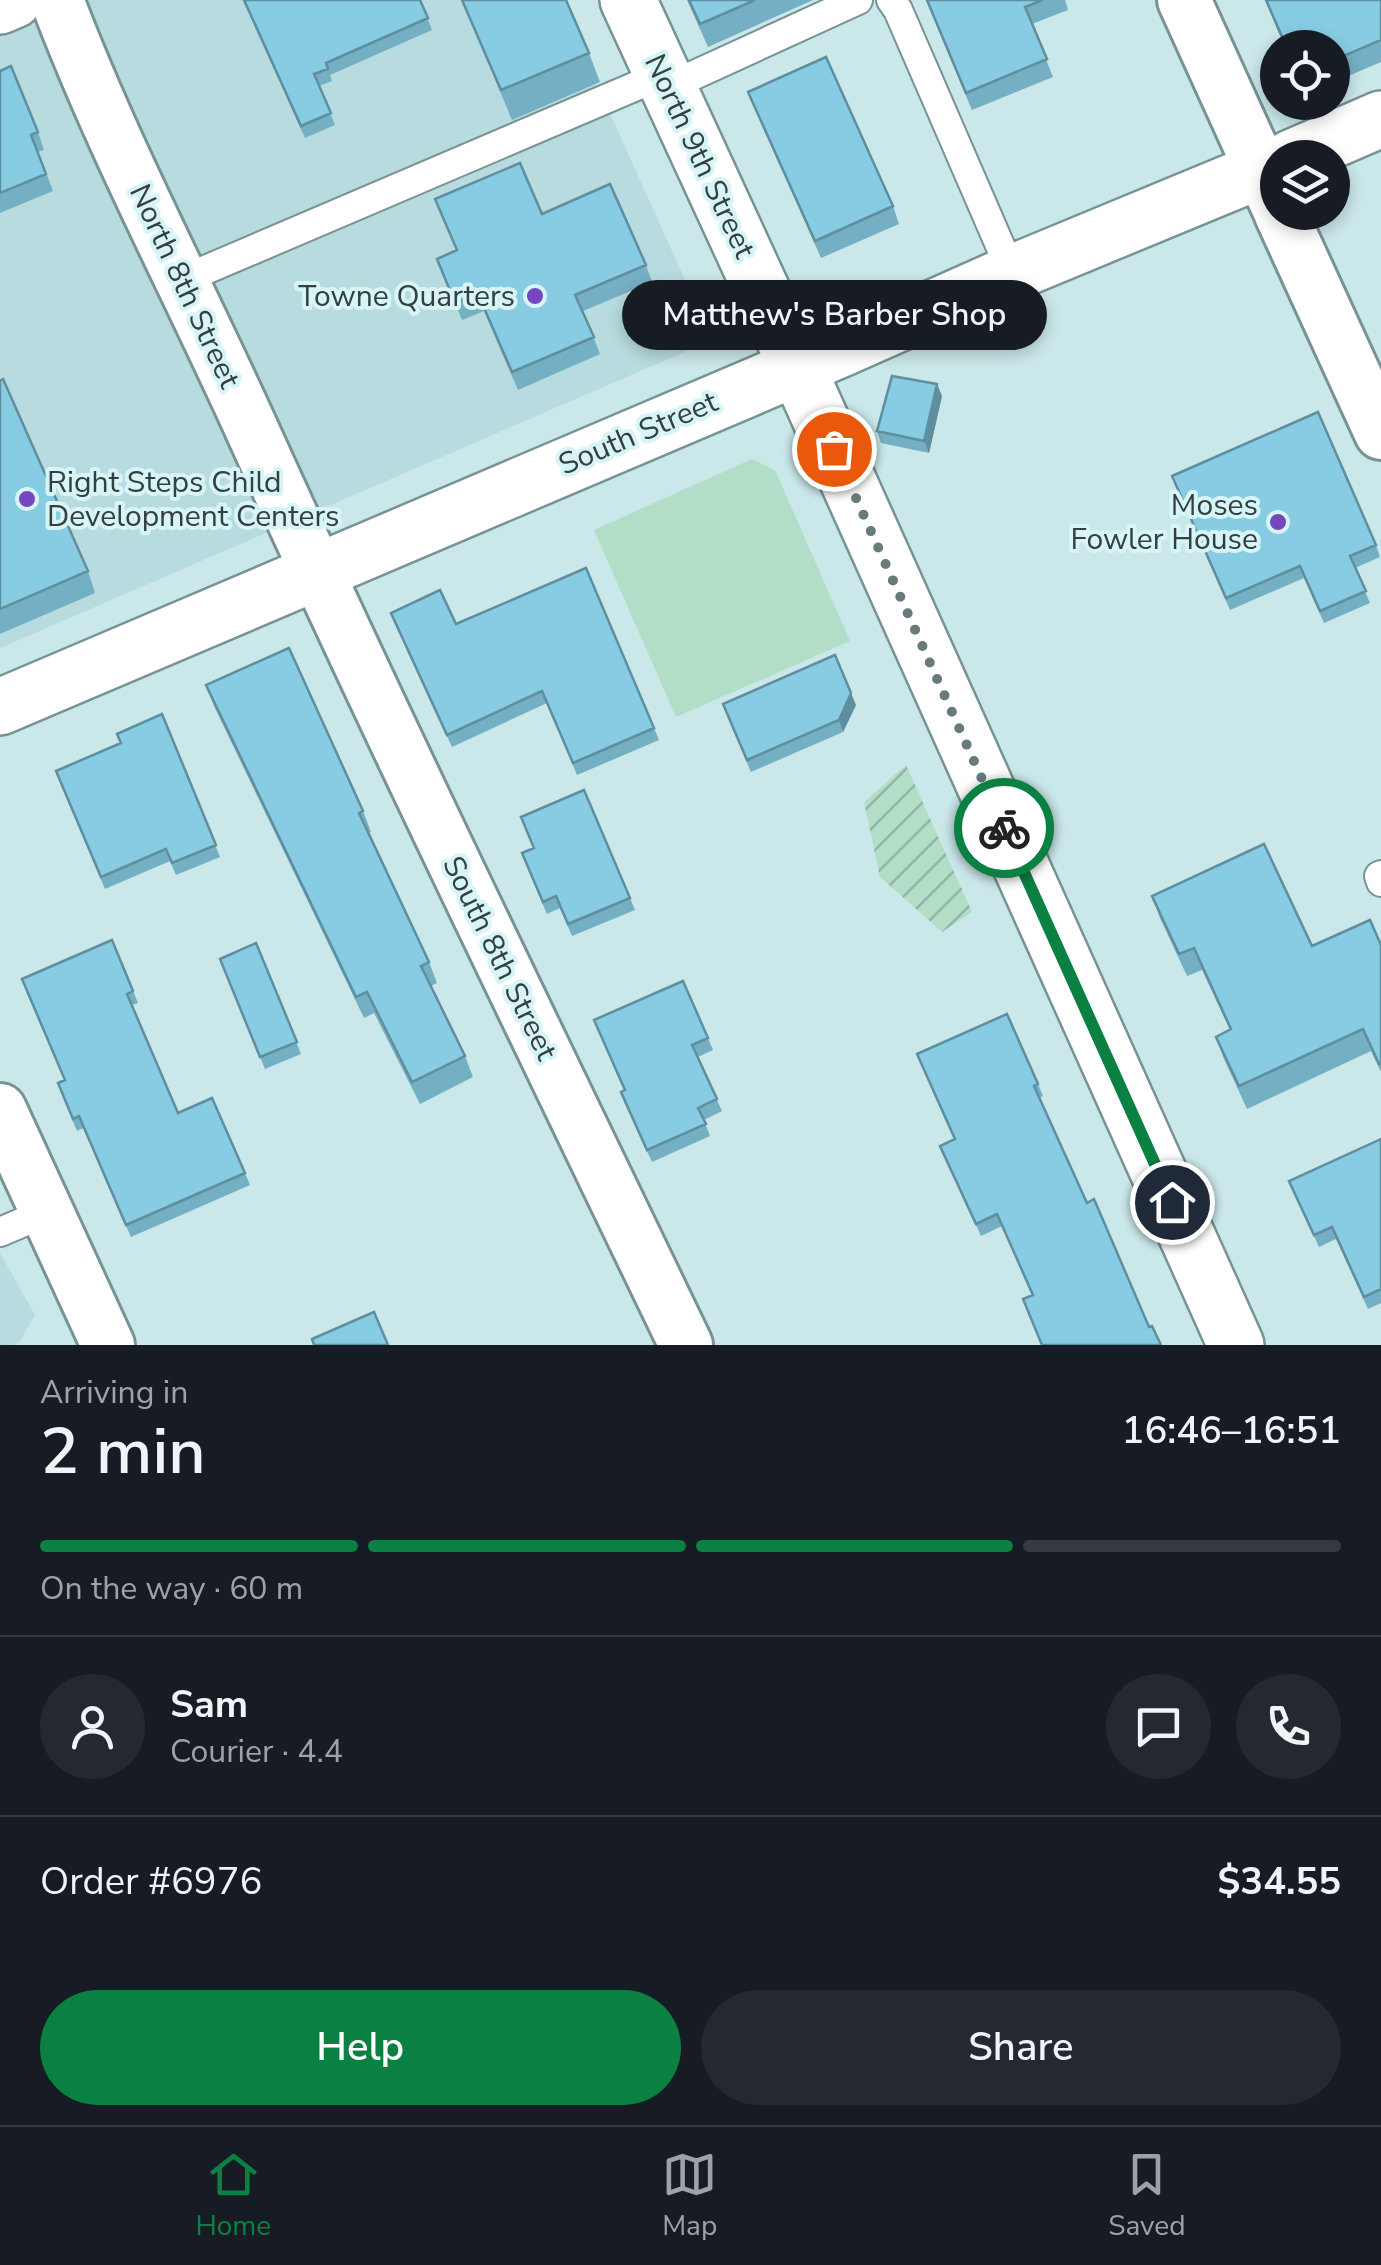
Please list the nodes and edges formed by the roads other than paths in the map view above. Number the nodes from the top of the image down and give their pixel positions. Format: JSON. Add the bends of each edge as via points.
{"nodes":[{"id":1,"x":14,"y":0,"type":"edge"},
{"id":2,"x":56,"y":0,"type":"edge"},
{"id":3,"x":628,"y":0,"type":"edge"},
{"id":4,"x":858,"y":0,"type":"edge"},
{"id":5,"x":890,"y":0,"type":"edge"},
{"id":6,"x":1184,"y":0,"type":"edge"},
{"id":7,"x":0,"y":6,"type":"edge"},
{"id":8,"x":665,"y":81,"type":"junction"},
{"id":9,"x":1381,"y":119,"type":"edge"},
{"id":10,"x":1346,"y":140,"type":"edge"},
{"id":11,"x":1260,"y":149,"type":"edge"},
{"id":12,"x":1260,"y":188,"type":"edge"},
{"id":13,"x":1297,"y":230,"type":"edge"},
{"id":14,"x":1012,"y":273,"type":"junction"},
{"id":15,"x":182,"y":280,"type":"junction"},
{"id":16,"x":796,"y":366,"type":"junction"},
{"id":17,"x":1381,"y":433,"type":"edge"},
{"id":18,"x":316,"y":572,"type":"junction"},
{"id":19,"x":0,"y":706,"type":"edge"},
{"id":20,"x":0,"y":1110,"type":"edge"},
{"id":21,"x":48,"y":1212,"type":"junction"},
{"id":22,"x":0,"y":1232,"type":"edge"},
{"id":23,"x":108,"y":1345,"type":"edge"},
{"id":24,"x":686,"y":1345,"type":"edge"},
{"id":25,"x":1236,"y":1345,"type":"edge"}],
"edges":[{"from":1,"to":7,"type":"main road"},
{"from":2,"to":15,"type":"street","name":"North 8th Street"},
{"from":3,"to":8,"type":"main road","name":"North 9th Street"},
{"from":4,"to":8,"type":"lane"},
{"from":5,"to":14,"type":"lane"},
{"from":6,"to":11,"type":"street"},
{"from":8,"to":15,"type":"lane"},
{"from":8,"to":16,"type":"main road","name":"North 9th Street"},
{"from":9,"to":10,"type":"main road","name":"South Street"},
{"from":12,"to":14,"type":"main road","name":"South Street"},
{"from":13,"to":17,"type":"street"},
{"from":14,"to":16,"type":"main road","name":"South Street"},
{"from":15,"to":18,"type":"street","name":"North 8th Street"},
{"from":16,"to":18,"type":"main road","name":"South Street"},
{"from":16,"to":25,"type":"main road","name":"North 9th Street"},
{"from":18,"to":19,"type":"main road","name":"South Street"},
{"from":18,"to":24,"type":"street","name":"South 8th Street"},
{"from":20,"to":21,"type":"street"},
{"from":21,"to":22,"type":"lane"},
{"from":21,"to":23,"type":"street"}]}
